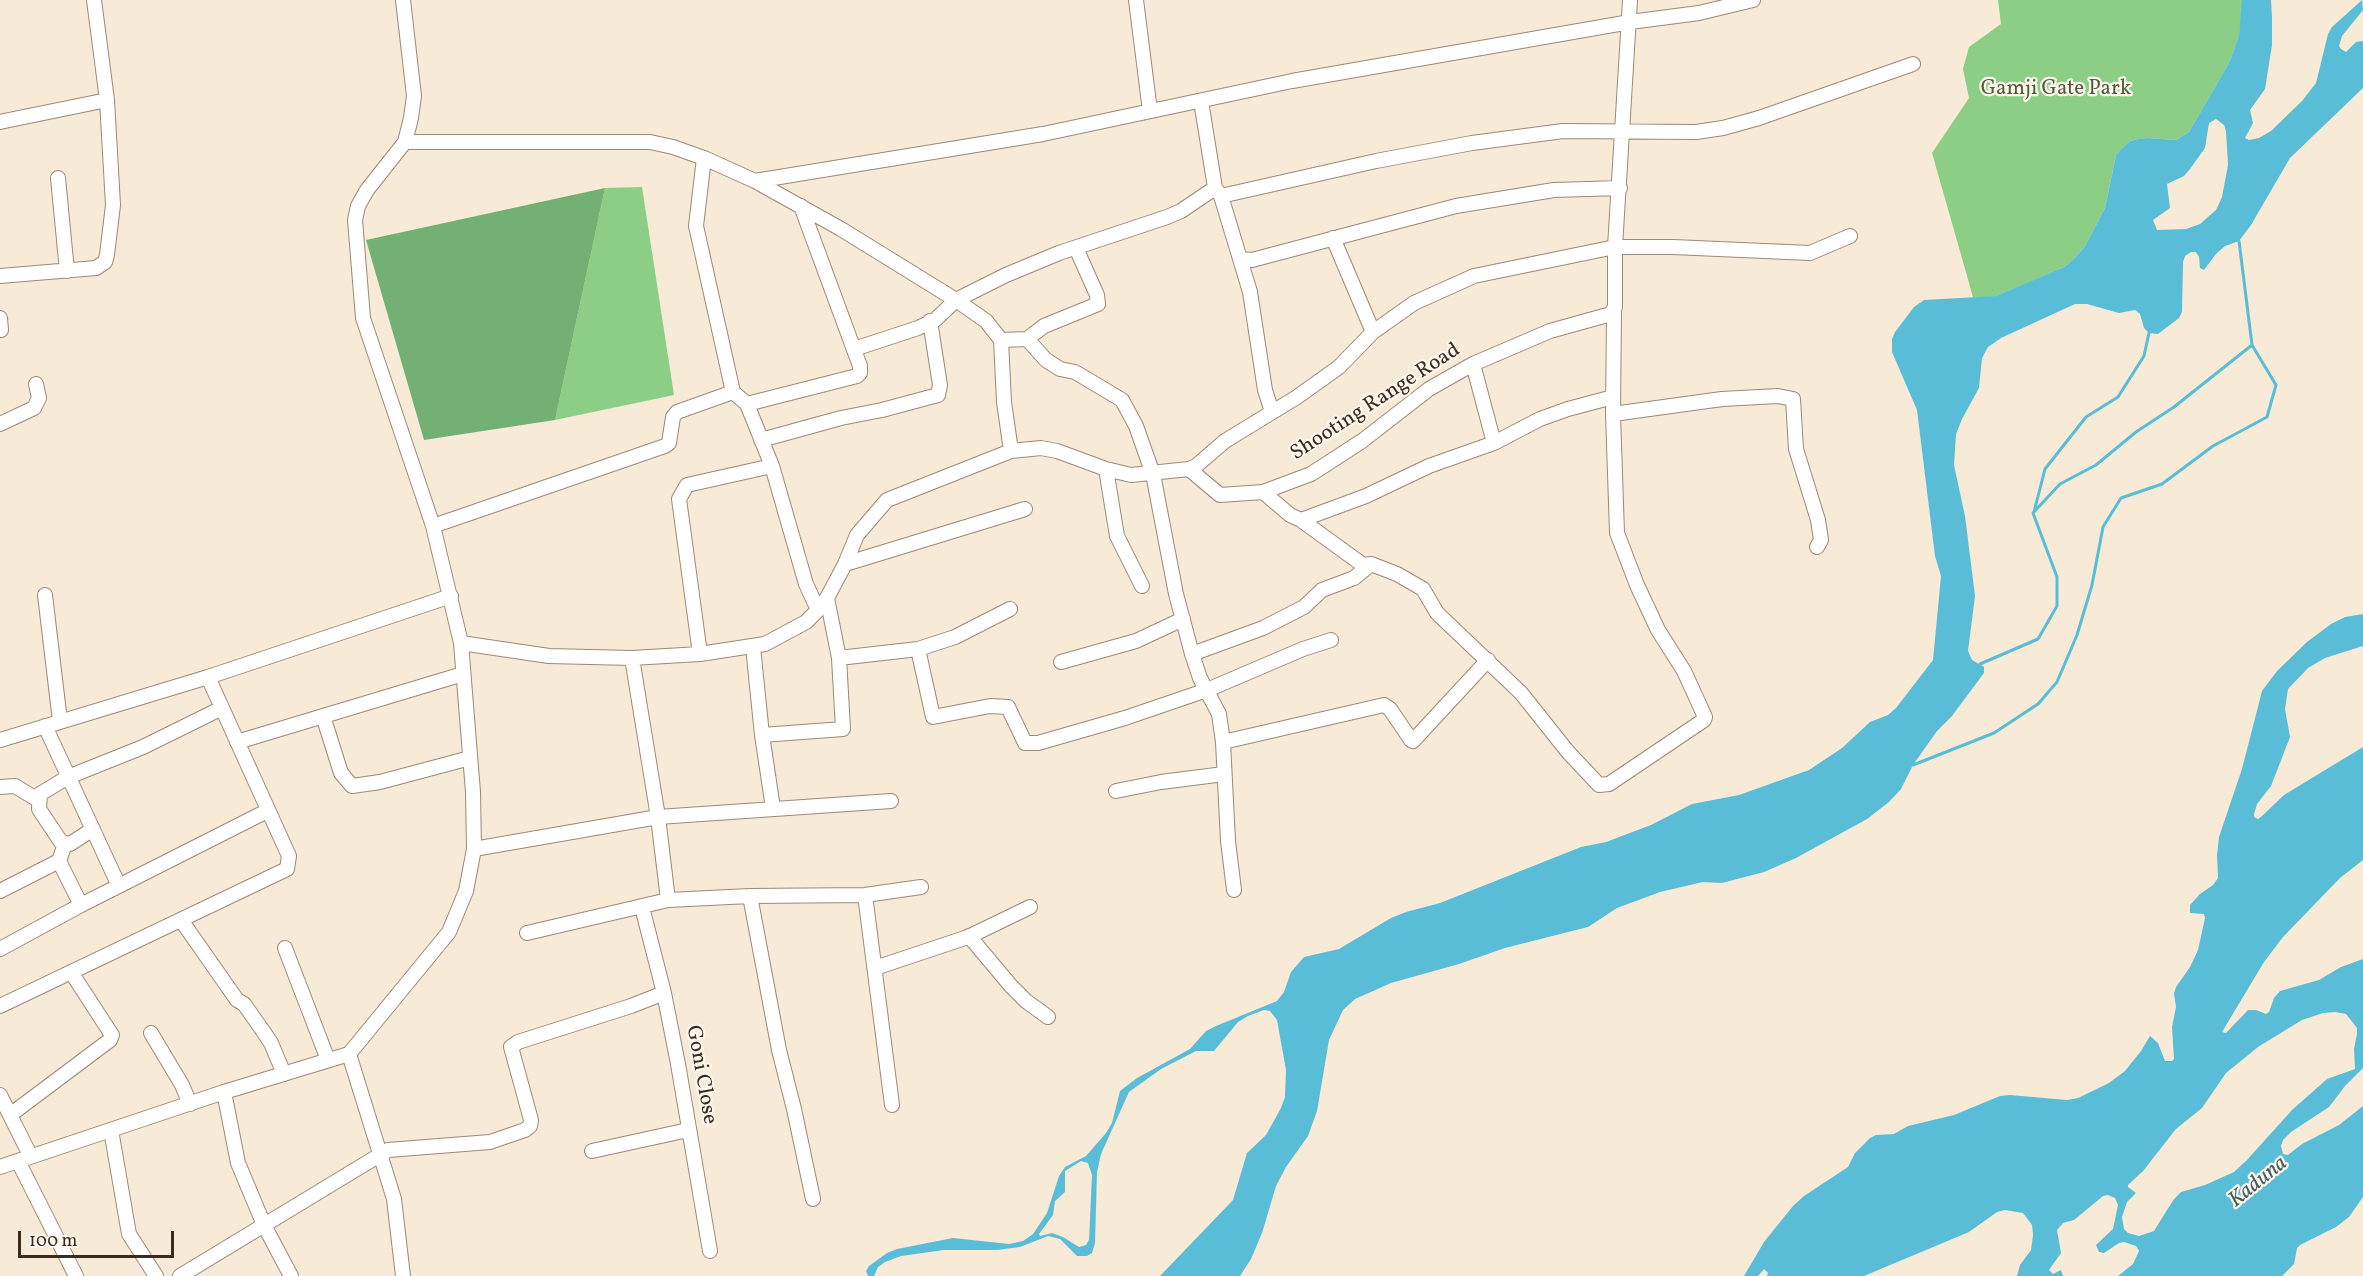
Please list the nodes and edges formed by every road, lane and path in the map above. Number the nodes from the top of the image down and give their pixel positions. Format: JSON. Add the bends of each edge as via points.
{"nodes":[{"id":1,"x":94,"y":0,"type":"edge"},
{"id":2,"x":403,"y":0,"type":"edge"},
{"id":3,"x":1136,"y":0,"type":"edge"},
{"id":4,"x":1630,"y":0,"type":"edge"},
{"id":5,"x":1753,"y":0,"type":"edge"},
{"id":6,"x":1630,"y":22,"type":"junction"},
{"id":7,"x":1913,"y":64,"type":"dead end"},
{"id":8,"x":107,"y":100,"type":"junction"},
{"id":9,"x":1201,"y":101,"type":"junction"},
{"id":10,"x":1150,"y":111,"type":"junction"},
{"id":11,"x":0,"y":122,"type":"edge"},
{"id":12,"x":1624,"y":131,"type":"junction"},
{"id":13,"x":405,"y":142,"type":"junction"},
{"id":14,"x":704,"y":158,"type":"junction"},
{"id":15,"x":58,"y":177,"type":"dead end"},
{"id":16,"x":754,"y":181,"type":"junction"},
{"id":17,"x":1620,"y":188,"type":"junction"},
{"id":18,"x":1218,"y":192,"type":"junction"},
{"id":19,"x":801,"y":206,"type":"junction"},
{"id":20,"x":1850,"y":236,"type":"dead end"},
{"id":21,"x":1333,"y":238,"type":"junction"},
{"id":22,"x":1615,"y":247,"type":"junction"},
{"id":23,"x":1076,"y":248,"type":"junction"},
{"id":24,"x":1240,"y":259,"type":"junction"},
{"id":25,"x":67,"y":271,"type":"junction"},
{"id":26,"x":0,"y":276,"type":"edge"},
{"id":27,"x":956,"y":300,"type":"junction"},
{"id":28,"x":1614,"y":312,"type":"junction"},
{"id":29,"x":0,"y":318,"type":"edge"},
{"id":30,"x":930,"y":321,"type":"junction"},
{"id":31,"x":1,"y":330,"type":"edge"},
{"id":32,"x":1373,"y":332,"type":"junction"},
{"id":33,"x":1027,"y":339,"type":"junction"},
{"id":34,"x":1001,"y":340,"type":"junction"},
{"id":35,"x":854,"y":350,"type":"junction"},
{"id":36,"x":1473,"y":364,"type":"junction"},
{"id":37,"x":36,"y":384,"type":"dead end"},
{"id":38,"x":733,"y":392,"type":"junction"},
{"id":39,"x":1613,"y":398,"type":"junction"},
{"id":40,"x":747,"y":404,"type":"junction"},
{"id":41,"x":1272,"y":412,"type":"junction"},
{"id":42,"x":1613,"y":414,"type":"junction"},
{"id":43,"x":0,"y":424,"type":"edge"},
{"id":44,"x":761,"y":440,"type":"junction"},
{"id":45,"x":1494,"y":443,"type":"junction"},
{"id":46,"x":1011,"y":450,"type":"junction"},
{"id":47,"x":772,"y":466,"type":"junction"},
{"id":48,"x":1106,"y":469,"type":"junction"},
{"id":49,"x":1189,"y":469,"type":"junction"},
{"id":50,"x":1153,"y":474,"type":"junction"},
{"id":51,"x":1263,"y":492,"type":"junction"},
{"id":52,"x":1025,"y":509,"type":"dead end"},
{"id":53,"x":1301,"y":520,"type":"junction"},
{"id":54,"x":433,"y":526,"type":"junction"},
{"id":55,"x":1817,"y":547,"type":"dead end"},
{"id":56,"x":845,"y":564,"type":"junction"},
{"id":57,"x":1371,"y":564,"type":"junction"},
{"id":58,"x":1142,"y":586,"type":"dead end"},
{"id":59,"x":45,"y":595,"type":"dead end"},
{"id":60,"x":451,"y":596,"type":"junction"},
{"id":61,"x":827,"y":598,"type":"junction"},
{"id":62,"x":1010,"y":609,"type":"dead end"},
{"id":63,"x":818,"y":610,"type":"junction"},
{"id":64,"x":1183,"y":619,"type":"junction"},
{"id":65,"x":1332,"y":640,"type":"dead end"},
{"id":66,"x":461,"y":643,"type":"junction"},
{"id":67,"x":753,"y":647,"type":"junction"},
{"id":68,"x":918,"y":649,"type":"junction"},
{"id":69,"x":700,"y":654,"type":"junction"},
{"id":70,"x":1192,"y":654,"type":"junction"},
{"id":71,"x":633,"y":658,"type":"junction"},
{"id":72,"x":839,"y":658,"type":"junction"},
{"id":73,"x":1488,"y":660,"type":"junction"},
{"id":74,"x":1061,"y":662,"type":"dead end"},
{"id":75,"x":463,"y":674,"type":"junction"},
{"id":76,"x":208,"y":677,"type":"junction"},
{"id":77,"x":1206,"y":690,"type":"junction"},
{"id":78,"x":222,"y":708,"type":"junction"},
{"id":79,"x":323,"y":716,"type":"junction"},
{"id":80,"x":60,"y":721,"type":"junction"},
{"id":81,"x":45,"y":726,"type":"junction"},
{"id":82,"x":762,"y":735,"type":"junction"},
{"id":83,"x":0,"y":740,"type":"edge"},
{"id":84,"x":237,"y":742,"type":"junction"},
{"id":85,"x":1223,"y":742,"type":"junction"},
{"id":86,"x":470,"y":758,"type":"junction"},
{"id":87,"x":1224,"y":774,"type":"junction"},
{"id":88,"x":68,"y":777,"type":"junction"},
{"id":89,"x":0,"y":787,"type":"edge"},
{"id":90,"x":1116,"y":791,"type":"dead end"},
{"id":91,"x":38,"y":801,"type":"junction"},
{"id":92,"x":891,"y":801,"type":"dead end"},
{"id":93,"x":773,"y":808,"type":"junction"},
{"id":94,"x":267,"y":811,"type":"junction"},
{"id":95,"x":658,"y":817,"type":"junction"},
{"id":96,"x":93,"y":829,"type":"junction"},
{"id":97,"x":65,"y":844,"type":"junction"},
{"id":98,"x":474,"y":849,"type":"junction"},
{"id":99,"x":59,"y":861,"type":"junction"},
{"id":100,"x":120,"y":886,"type":"junction"},
{"id":101,"x":921,"y":887,"type":"dead end"},
{"id":102,"x":1234,"y":890,"type":"dead end"},
{"id":103,"x":0,"y":891,"type":"edge"},
{"id":104,"x":865,"y":895,"type":"junction"},
{"id":105,"x":750,"y":896,"type":"junction"},
{"id":106,"x":668,"y":900,"type":"junction"},
{"id":107,"x":81,"y":905,"type":"junction"},
{"id":108,"x":642,"y":907,"type":"junction"},
{"id":109,"x":1030,"y":907,"type":"dead end"},
{"id":110,"x":181,"y":920,"type":"junction"},
{"id":111,"x":527,"y":933,"type":"dead end"},
{"id":112,"x":969,"y":936,"type":"junction"},
{"id":113,"x":285,"y":948,"type":"dead end"},
{"id":114,"x":0,"y":949,"type":"edge"},
{"id":115,"x":875,"y":968,"type":"junction"},
{"id":116,"x":70,"y":972,"type":"junction"},
{"id":117,"x":664,"y":993,"type":"junction"},
{"id":118,"x":2,"y":1001,"type":"edge"},
{"id":119,"x":1048,"y":1017,"type":"dead end"},
{"id":120,"x":152,"y":1033,"type":"dead end"},
{"id":121,"x":349,"y":1054,"type":"junction"},
{"id":122,"x":328,"y":1060,"type":"junction"},
{"id":123,"x":284,"y":1074,"type":"junction"},
{"id":124,"x":224,"y":1092,"type":"junction"},
{"id":125,"x":0,"y":1095,"type":"edge"},
{"id":126,"x":190,"y":1104,"type":"junction"},
{"id":127,"x":892,"y":1105,"type":"dead end"},
{"id":128,"x":10,"y":1114,"type":"junction"},
{"id":129,"x":111,"y":1130,"type":"junction"},
{"id":130,"x":688,"y":1130,"type":"junction"},
{"id":131,"x":592,"y":1151,"type":"dead end"},
{"id":132,"x":381,"y":1156,"type":"junction"},
{"id":133,"x":24,"y":1158,"type":"junction"},
{"id":134,"x":0,"y":1167,"type":"edge"},
{"id":135,"x":813,"y":1199,"type":"dead end"},
{"id":136,"x":264,"y":1225,"type":"junction"},
{"id":137,"x":710,"y":1251,"type":"dead end"},
{"id":138,"x":76,"y":1276,"type":"edge"},
{"id":139,"x":156,"y":1276,"type":"edge"},
{"id":140,"x":180,"y":1276,"type":"edge"},
{"id":141,"x":291,"y":1276,"type":"edge"},
{"id":142,"x":403,"y":1276,"type":"edge"}],
"edges":[{"from":1,"to":8,"type":"street"},
{"from":2,"to":13,"type":"street","via":[[414,96]]},
{"from":3,"to":10,"type":"street"},
{"from":4,"to":6,"type":"street"},
{"from":5,"to":6,"type":"street","via":[[1700,13]]},
{"from":6,"to":9,"type":"street","via":[[1292,81]]},
{"from":6,"to":12,"type":"street"},
{"from":7,"to":12,"type":"street","via":[[1723,128],[1696,132]]},
{"from":8,"to":11,"type":"street"},
{"from":8,"to":25,"type":"street","via":[[112,205],[107,255],[96,268]]},
{"from":9,"to":10,"type":"street"},
{"from":9,"to":18,"type":"street"},
{"from":10,"to":16,"type":"street","via":[[1043,134]]},
{"from":12,"to":17,"type":"street"},
{"from":12,"to":18,"type":"street","via":[[1563,131],[1472,144]]},
{"from":13,"to":14,"type":"street","via":[[650,142]]},
{"from":13,"to":54,"type":"street","via":[[367,190],[355,220],[363,318]]},
{"from":14,"to":16,"type":"street"},
{"from":14,"to":38,"type":"street","via":[[696,226]]},
{"from":15,"to":25,"type":"street"},
{"from":16,"to":19,"type":"street"},
{"from":17,"to":21,"type":"street","via":[[1515,195]]},
{"from":17,"to":22,"type":"street"},
{"from":18,"to":23,"type":"street","via":[[1167,217]]},
{"from":18,"to":24,"type":"street"},
{"from":19,"to":27,"type":"street"},
{"from":19,"to":35,"type":"street"},
{"from":20,"to":22,"type":"street","via":[[1810,253]]},
{"from":21,"to":24,"type":"street","via":[[1252,260]]},
{"from":21,"to":32,"type":"street"},
{"from":22,"to":28,"type":"street"},
{"from":22,"to":32,"type":"street","via":[[1474,276],[1414,303]]},
{"from":23,"to":27,"type":"street","via":[[1006,275]]},
{"from":23,"to":33,"type":"street","via":[[1098,304],[1044,326]]},
{"from":24,"to":41,"type":"street","via":[[1250,292]]},
{"from":25,"to":26,"type":"street"},
{"from":27,"to":30,"type":"street"},
{"from":27,"to":34,"type":"street","via":[[986,321]]},
{"from":28,"to":36,"type":"street","name":"Shooting Range Road","via":[[1550,331]]},
{"from":28,"to":39,"type":"street"},
{"from":29,"to":31,"type":"street"},
{"from":30,"to":35,"type":"street"},
{"from":30,"to":44,"type":"street","via":[[940,385],[938,395]]},
{"from":32,"to":41,"type":"street","via":[[1339,366]]},
{"from":33,"to":34,"type":"street"},
{"from":33,"to":50,"type":"street","via":[[1060,369],[1075,372],[1122,400]]},
{"from":34,"to":46,"type":"street"},
{"from":35,"to":40,"type":"street","via":[[860,366],[857,376]]},
{"from":36,"to":45,"type":"street"},
{"from":36,"to":51,"type":"street","name":"Shooting Range Road","via":[[1429,389],[1362,441],[1311,474]]},
{"from":37,"to":43,"type":"street","via":[[39,398],[34,408]]},
{"from":38,"to":40,"type":"street"},
{"from":38,"to":54,"type":"street","via":[[677,412],[665,446]]},
{"from":39,"to":42,"type":"street"},
{"from":39,"to":45,"type":"street","via":[[1540,419]]},
{"from":40,"to":44,"type":"street"},
{"from":41,"to":49,"type":"street"},
{"from":42,"to":55,"type":"street","via":[[1722,399],[1793,399],[1796,449],[1818,520],[1821,540]]},
{"from":42,"to":73,"type":"street","via":[[1617,533],[1637,585],[1704,711],[1704,720],[1599,785]]},
{"from":44,"to":47,"type":"street"},
{"from":45,"to":53,"type":"street"},
{"from":46,"to":48,"type":"street","via":[[1057,451]]},
{"from":46,"to":56,"type":"street","via":[[887,500],[857,535]]},
{"from":47,"to":63,"type":"street","via":[[806,584]]},
{"from":47,"to":69,"type":"street","via":[[687,485],[679,499]]},
{"from":48,"to":50,"type":"street","via":[[1131,475]]},
{"from":48,"to":58,"type":"street","via":[[1117,536]]},
{"from":49,"to":50,"type":"street"},
{"from":49,"to":51,"type":"street","name":"Shooting Range Road","via":[[1220,495]]},
{"from":50,"to":64,"type":"street"},
{"from":51,"to":53,"type":"street"},
{"from":52,"to":56,"type":"street"},
{"from":53,"to":57,"type":"street","via":[[1363,565]]},
{"from":54,"to":60,"type":"street"},
{"from":56,"to":61,"type":"street"},
{"from":57,"to":70,"type":"street","via":[[1354,578],[1322,590],[1304,607],[1263,628]]},
{"from":57,"to":73,"type":"street","via":[[1424,589],[1437,613]]},
{"from":59,"to":80,"type":"street"},
{"from":60,"to":66,"type":"street"},
{"from":60,"to":76,"type":"street"},
{"from":61,"to":63,"type":"street"},
{"from":61,"to":72,"type":"street"},
{"from":62,"to":68,"type":"street","via":[[955,637]]},
{"from":63,"to":67,"type":"street","via":[[786,634]]},
{"from":64,"to":70,"type":"street"},
{"from":64,"to":74,"type":"street","via":[[1136,640]]},
{"from":65,"to":77,"type":"street"},
{"from":66,"to":71,"type":"street","via":[[549,656]]},
{"from":66,"to":75,"type":"street"},
{"from":67,"to":69,"type":"street"},
{"from":67,"to":82,"type":"street"},
{"from":68,"to":72,"type":"street"},
{"from":68,"to":77,"type":"street","via":[[933,717],[990,706],[1008,707],[1025,743],[1038,743],[1125,718]]},
{"from":69,"to":71,"type":"street"},
{"from":70,"to":77,"type":"street"},
{"from":71,"to":95,"type":"street"},
{"from":72,"to":82,"type":"street","via":[[843,729]]},
{"from":73,"to":85,"type":"street","via":[[1413,741],[1384,705]]},
{"from":75,"to":79,"type":"street"},
{"from":75,"to":86,"type":"street"},
{"from":76,"to":78,"type":"street"},
{"from":76,"to":80,"type":"street"},
{"from":77,"to":85,"type":"street","via":[[1219,714]]},
{"from":78,"to":84,"type":"street"},
{"from":78,"to":88,"type":"street","via":[[143,747]]},
{"from":79,"to":84,"type":"street"},
{"from":79,"to":86,"type":"street","via":[[341,773],[352,786]]},
{"from":80,"to":81,"type":"street"},
{"from":81,"to":83,"type":"street"},
{"from":81,"to":88,"type":"street"},
{"from":82,"to":93,"type":"street"},
{"from":84,"to":94,"type":"street"},
{"from":85,"to":87,"type":"street"},
{"from":86,"to":98,"type":"street"},
{"from":87,"to":90,"type":"street"},
{"from":87,"to":102,"type":"street"},
{"from":88,"to":91,"type":"street","via":[[40,794]]},
{"from":88,"to":96,"type":"street"},
{"from":89,"to":91,"type":"street","via":[[15,786]]},
{"from":91,"to":97,"type":"street"},
{"from":92,"to":93,"type":"street"},
{"from":93,"to":95,"type":"street"},
{"from":94,"to":100,"type":"street"},
{"from":94,"to":110,"type":"street","via":[[289,856],[287,869]]},
{"from":95,"to":98,"type":"street"},
{"from":95,"to":106,"type":"street"},
{"from":96,"to":97,"type":"street"},
{"from":96,"to":100,"type":"street"},
{"from":97,"to":99,"type":"street"},
{"from":98,"to":121,"type":"street","via":[[466,891],[449,932]]},
{"from":99,"to":103,"type":"street"},
{"from":99,"to":107,"type":"street"},
{"from":100,"to":107,"type":"street"},
{"from":101,"to":104,"type":"street"},
{"from":104,"to":105,"type":"street"},
{"from":104,"to":115,"type":"street"},
{"from":105,"to":106,"type":"street"},
{"from":105,"to":135,"type":"street"},
{"from":106,"to":108,"type":"street"},
{"from":107,"to":114,"type":"street"},
{"from":108,"to":111,"type":"street"},
{"from":108,"to":117,"type":"street","name":"Goni Close"},
{"from":109,"to":112,"type":"street"},
{"from":110,"to":116,"type":"street"},
{"from":110,"to":123,"type":"street","via":[[257,1022]]},
{"from":112,"to":115,"type":"street"},
{"from":112,"to":119,"type":"street","via":[[1011,986]]},
{"from":113,"to":122,"type":"street"},
{"from":115,"to":127,"type":"street"},
{"from":116,"to":118,"type":"street"},
{"from":116,"to":128,"type":"street","via":[[112,1035],[110,1040]]},
{"from":117,"to":130,"type":"street","name":"Goni Close"},
{"from":117,"to":132,"type":"street","via":[[511,1047],[531,1120],[525,1130],[490,1142],[397,1147]]},
{"from":120,"to":126,"type":"street"},
{"from":121,"to":122,"type":"street"},
{"from":121,"to":132,"type":"street"},
{"from":122,"to":123,"type":"street"},
{"from":123,"to":124,"type":"street"},
{"from":124,"to":126,"type":"street"},
{"from":124,"to":136,"type":"street","via":[[238,1162]]},
{"from":125,"to":128,"type":"street"},
{"from":126,"to":129,"type":"street"},
{"from":128,"to":133,"type":"street"},
{"from":129,"to":133,"type":"street"},
{"from":129,"to":139,"type":"street","via":[[129,1234]]},
{"from":130,"to":131,"type":"street"},
{"from":130,"to":137,"type":"street","name":"Goni Close"},
{"from":132,"to":136,"type":"street"},
{"from":132,"to":142,"type":"street","via":[[394,1199]]},
{"from":133,"to":134,"type":"street"},
{"from":133,"to":138,"type":"street"},
{"from":136,"to":140,"type":"street"},
{"from":136,"to":141,"type":"street"}]}
